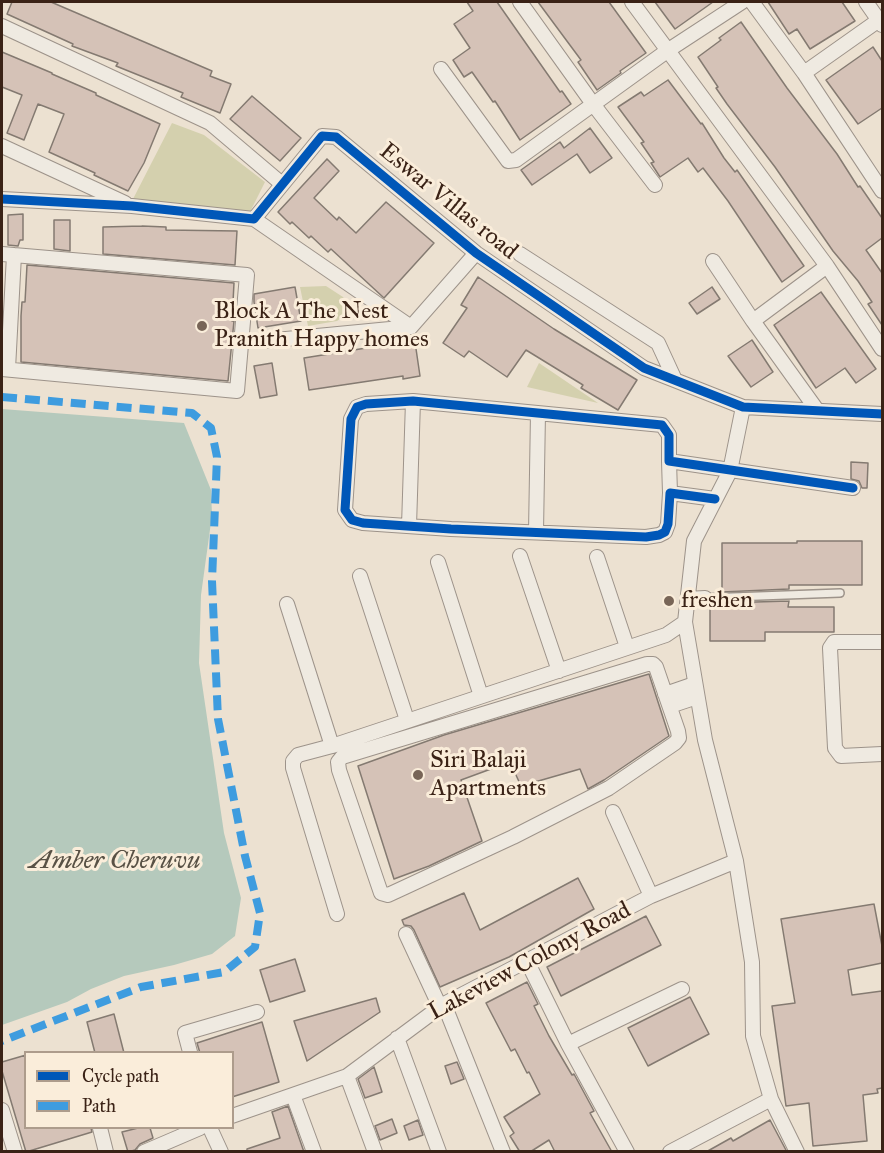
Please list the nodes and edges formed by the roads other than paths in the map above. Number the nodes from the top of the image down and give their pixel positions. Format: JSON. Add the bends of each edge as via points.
{"nodes":[{"id":1,"x":520,"y":2,"type":"edge"},
{"id":2,"x":632,"y":2,"type":"edge"},
{"id":3,"x":742,"y":2,"type":"edge"},
{"id":4,"x":752,"y":2,"type":"edge"},
{"id":5,"x":866,"y":2,"type":"edge"},
{"id":6,"x":881,"y":22,"type":"edge"},
{"id":7,"x":2,"y":26,"type":"edge"},
{"id":8,"x":667,"y":51,"type":"junction"},
{"id":9,"x":441,"y":69,"type":"dead end"},
{"id":10,"x":804,"y":73,"type":"junction"},
{"id":11,"x":593,"y":105,"type":"junction"},
{"id":12,"x":2,"y":146,"type":"edge"},
{"id":13,"x":282,"y":184,"type":"junction"},
{"id":14,"x":655,"y":185,"type":"dead end"},
{"id":15,"x":882,"y":191,"type":"edge"},
{"id":16,"x":2,"y":199,"type":"edge"},
{"id":17,"x":132,"y":206,"type":"junction"},
{"id":18,"x":254,"y":219,"type":"junction"},
{"id":19,"x":476,"y":253,"type":"junction"},
{"id":20,"x":520,"y":254,"type":"dead end"},
{"id":21,"x":8,"y":255,"type":"edge"},
{"id":22,"x":713,"y":261,"type":"dead end"},
{"id":23,"x":827,"y":266,"type":"junction"},
{"id":24,"x":753,"y":321,"type":"junction"},
{"id":25,"x":411,"y":327,"type":"junction"},
{"id":26,"x":265,"y":341,"type":"dead end"},
{"id":27,"x":882,"y":349,"type":"edge"},
{"id":28,"x":5,"y":369,"type":"edge"},
{"id":29,"x":675,"y":380,"type":"junction"},
{"id":30,"x":413,"y":401,"type":"junction"},
{"id":31,"x":743,"y":407,"type":"junction"},
{"id":32,"x":817,"y":410,"type":"junction"},
{"id":33,"x":538,"y":413,"type":"junction"},
{"id":34,"x":882,"y":414,"type":"edge"},
{"id":35,"x":669,"y":461,"type":"junction"},
{"id":36,"x":730,"y":471,"type":"junction"},
{"id":37,"x":853,"y":488,"type":"dead end"},
{"id":38,"x":670,"y":493,"type":"junction"},
{"id":39,"x":715,"y":499,"type":"junction"},
{"id":40,"x":409,"y":526,"type":"junction"},
{"id":41,"x":536,"y":532,"type":"junction"},
{"id":42,"x":520,"y":556,"type":"dead end"},
{"id":43,"x":597,"y":557,"type":"dead end"},
{"id":44,"x":438,"y":562,"type":"dead end"},
{"id":45,"x":360,"y":576,"type":"dead end"},
{"id":46,"x":840,"y":593,"type":"dead end"},
{"id":47,"x":705,"y":598,"type":"joint"},
{"id":48,"x":687,"y":599,"type":"junction"},
{"id":49,"x":287,"y":604,"type":"dead end"},
{"id":50,"x":685,"y":622,"type":"junction"},
{"id":51,"x":882,"y":642,"type":"edge"},
{"id":52,"x":627,"y":647,"type":"junction"},
{"id":53,"x":559,"y":670,"type":"junction"},
{"id":54,"x":696,"y":691,"type":"junction"},
{"id":55,"x":480,"y":696,"type":"junction"},
{"id":56,"x":667,"y":700,"type":"junction"},
{"id":57,"x":407,"y":720,"type":"junction"},
{"id":58,"x":332,"y":746,"type":"junction"},
{"id":59,"x":882,"y":754,"type":"edge"},
{"id":60,"x":613,"y":812,"type":"dead end"},
{"id":61,"x":736,"y":861,"type":"junction"},
{"id":62,"x":651,"y":896,"type":"junction"},
{"id":63,"x":337,"y":914,"type":"dead end"},
{"id":64,"x":406,"y":934,"type":"dead end"},
{"id":65,"x":527,"y":962,"type":"junction"},
{"id":66,"x":682,"y":989,"type":"dead end"},
{"id":67,"x":442,"y":1005,"type":"junction"},
{"id":68,"x":257,"y":1012,"type":"dead end"},
{"id":69,"x":397,"y":1038,"type":"junction"},
{"id":70,"x":568,"y":1044,"type":"junction"},
{"id":71,"x":190,"y":1051,"type":"edge"},
{"id":72,"x":347,"y":1076,"type":"junction"},
{"id":73,"x":293,"y":1095,"type":"junction"},
{"id":74,"x":771,"y":1099,"type":"junction"},
{"id":75,"x":2,"y":1110,"type":"edge"},
{"id":76,"x":234,"y":1115,"type":"edge"},
{"id":77,"x":100,"y":1129,"type":"edge"},
{"id":78,"x":198,"y":1129,"type":"edge"},
{"id":79,"x":210,"y":1129,"type":"edge"},
{"id":80,"x":675,"y":1150,"type":"edge"},
{"id":81,"x":15,"y":1152,"type":"edge"},
{"id":82,"x":106,"y":1152,"type":"edge"},
{"id":83,"x":144,"y":1152,"type":"edge"},
{"id":84,"x":221,"y":1152,"type":"edge"},
{"id":85,"x":314,"y":1152,"type":"edge"},
{"id":86,"x":375,"y":1152,"type":"edge"},
{"id":87,"x":439,"y":1152,"type":"edge"},
{"id":88,"x":503,"y":1152,"type":"edge"},
{"id":89,"x":627,"y":1152,"type":"edge"},
{"id":90,"x":797,"y":1152,"type":"edge"}],
"edges":[{"from":1,"to":11,"type":"street"},
{"from":2,"to":8,"type":"street"},
{"from":3,"to":8,"type":"street"},
{"from":4,"to":10,"type":"street"},
{"from":5,"to":6,"type":"street"},
{"from":6,"to":10,"type":"street"},
{"from":7,"to":13,"type":"street","via":[[210,123]]},
{"from":8,"to":11,"type":"street"},
{"from":8,"to":23,"type":"street"},
{"from":9,"to":11,"type":"street","via":[[508,161],[516,160]]},
{"from":10,"to":15,"type":"street"},
{"from":11,"to":14,"type":"street"},
{"from":12,"to":17,"type":"street"},
{"from":13,"to":18,"type":"street","name":"Eswar Villas road"},
{"from":13,"to":19,"type":"street","name":"Eswar Villas road","via":[[322,136],[336,137]]},
{"from":16,"to":17,"type":"street"},
{"from":17,"to":18,"type":"street"},
{"from":18,"to":25,"type":"street"},
{"from":19,"to":25,"type":"street"},
{"from":19,"to":29,"type":"street","name":"Eswar Villas road","via":[[644,368]]},
{"from":20,"to":29,"type":"street","via":[[658,343]]},
{"from":21,"to":28,"type":"street"},
{"from":21,"to":28,"type":"street","via":[[247,275],[237,391]]},
{"from":22,"to":24,"type":"street"},
{"from":23,"to":24,"type":"street"},
{"from":23,"to":27,"type":"street"},
{"from":24,"to":32,"type":"street"},
{"from":25,"to":26,"type":"street"},
{"from":29,"to":31,"type":"street","name":"Eswar Villas road"},
{"from":30,"to":33,"type":"street"},
{"from":30,"to":40,"type":"street"},
{"from":30,"to":40,"type":"street","via":[[366,404],[353,413],[345,510],[352,520],[363,523]]},
{"from":31,"to":32,"type":"street","name":"Eswar Villas road"},
{"from":31,"to":36,"type":"street"},
{"from":32,"to":34,"type":"street","name":"Eswar Villas road"},
{"from":33,"to":35,"type":"street","via":[[662,425],[669,435]]},
{"from":33,"to":41,"type":"street"},
{"from":35,"to":36,"type":"street"},
{"from":35,"to":38,"type":"street"},
{"from":36,"to":37,"type":"street"},
{"from":36,"to":39,"type":"street"},
{"from":38,"to":39,"type":"street"},
{"from":38,"to":41,"type":"street","via":[[668,524],[659,536]]},
{"from":39,"to":48,"type":"street","via":[[694,541]]},
{"from":40,"to":41,"type":"street"},
{"from":42,"to":53,"type":"street"},
{"from":43,"to":52,"type":"street"},
{"from":44,"to":55,"type":"street"},
{"from":45,"to":57,"type":"street"},
{"from":46,"to":47,"type":"lane"},
{"from":47,"to":48,"type":"street"},
{"from":48,"to":50,"type":"street"},
{"from":49,"to":58,"type":"street"},
{"from":50,"to":52,"type":"street","via":[[666,634]]},
{"from":50,"to":54,"type":"street"},
{"from":51,"to":59,"type":"street","via":[[834,642],[830,648],[836,748],[841,756]]},
{"from":52,"to":53,"type":"street"},
{"from":53,"to":55,"type":"street"},
{"from":54,"to":56,"type":"street"},
{"from":54,"to":61,"type":"street"},
{"from":55,"to":57,"type":"street"},
{"from":56,"to":56,"type":"street","via":[[656,668],[647,664],[342,757],[339,770],[381,893],[388,895],[609,788],[679,738]]},
{"from":57,"to":58,"type":"street"},
{"from":58,"to":63,"type":"street","via":[[298,755],[293,768]]},
{"from":60,"to":62,"type":"street"},
{"from":61,"to":62,"type":"street","name":"Lakeview Colony Road"},
{"from":61,"to":74,"type":"street","via":[[752,962],[753,1036]]},
{"from":62,"to":65,"type":"street","name":"Lakeview Colony Road"},
{"from":64,"to":67,"type":"street"},
{"from":65,"to":67,"type":"street","name":"Lakeview Colony Road"},
{"from":65,"to":70,"type":"street"},
{"from":66,"to":70,"type":"street"},
{"from":67,"to":69,"type":"street","name":"Lakeview Colony Road"},
{"from":67,"to":88,"type":"street"},
{"from":68,"to":71,"type":"street","via":[[185,1033]]},
{"from":69,"to":72,"type":"street","name":"Lakeview Colony Road"},
{"from":69,"to":87,"type":"street"},
{"from":70,"to":89,"type":"street"},
{"from":72,"to":73,"type":"street","name":"Lakeview Colony Road"},
{"from":72,"to":86,"type":"street"},
{"from":73,"to":76,"type":"street","name":"Lakeview Colony Road"},
{"from":73,"to":85,"type":"street"},
{"from":74,"to":80,"type":"street"},
{"from":74,"to":90,"type":"street"},
{"from":75,"to":81,"type":"street"},
{"from":77,"to":82,"type":"street"},
{"from":78,"to":83,"type":"street"},
{"from":79,"to":84,"type":"street"}]}
